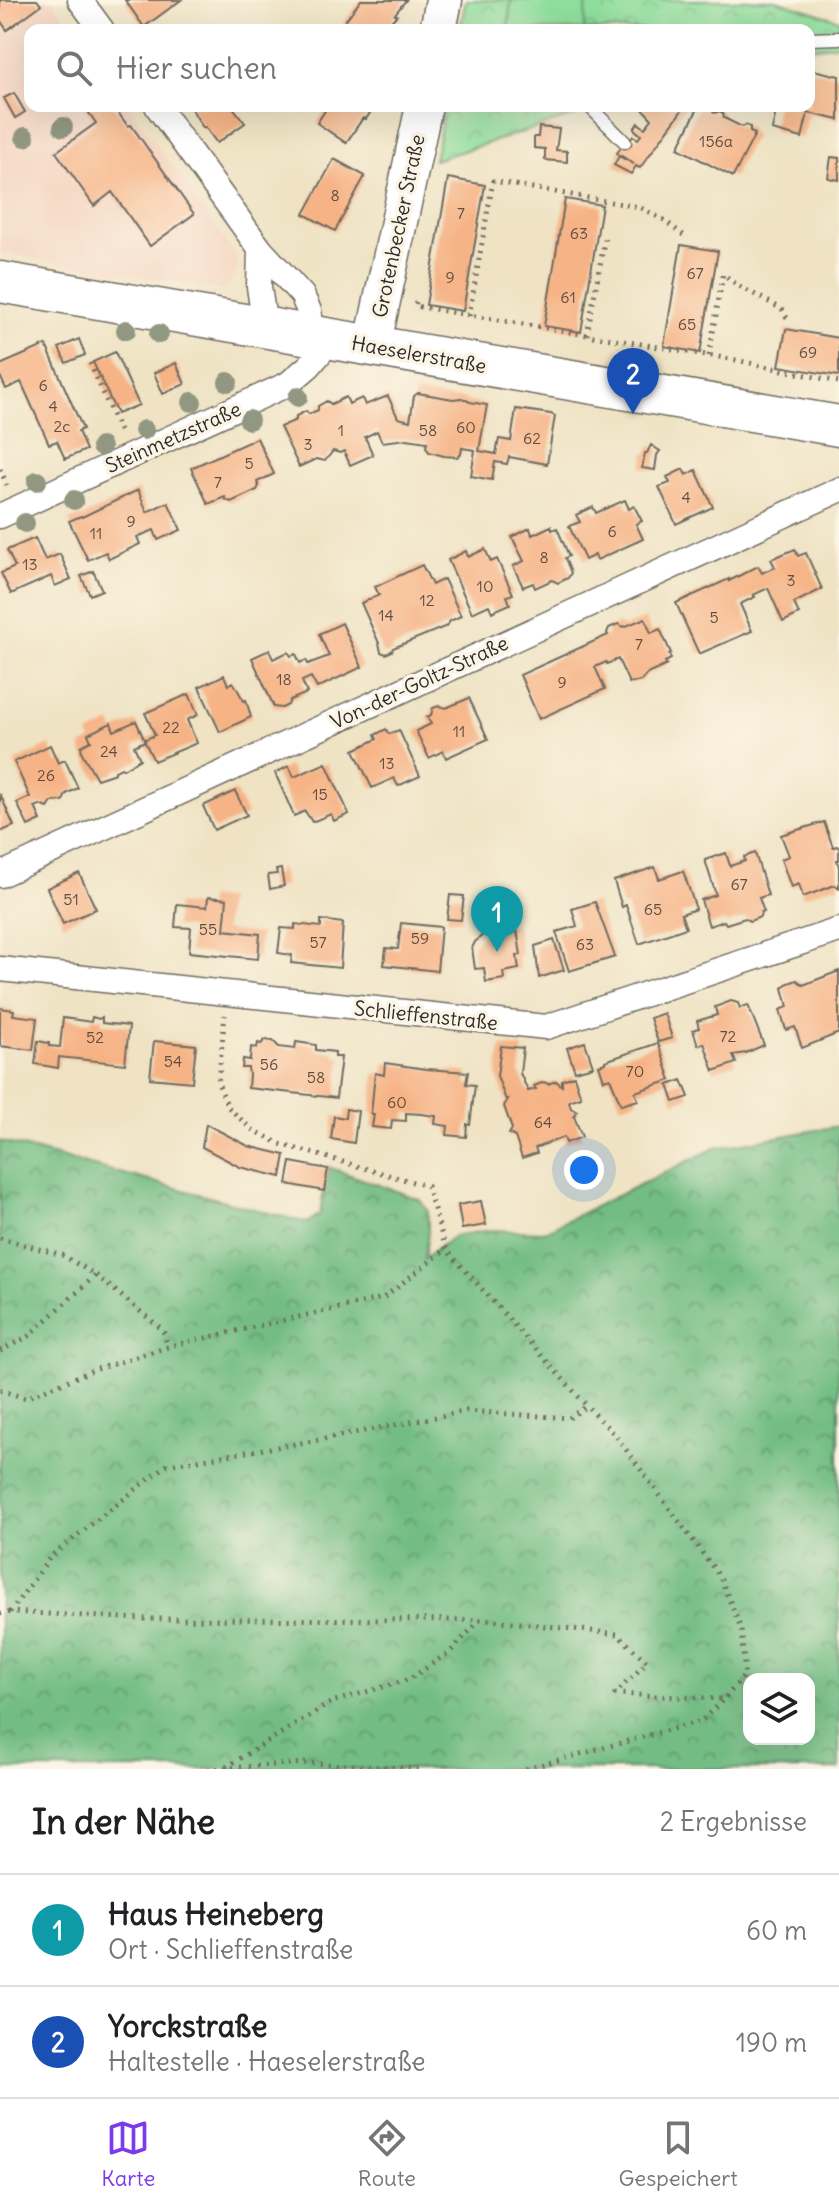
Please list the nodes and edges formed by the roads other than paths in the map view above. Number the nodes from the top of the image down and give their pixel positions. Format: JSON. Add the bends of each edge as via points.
{"nodes":[{"id":1,"x":80,"y":0,"type":"edge"},
{"id":2,"x":444,"y":0,"type":"edge"},
{"id":3,"x":98,"y":24,"type":"edge"},
{"id":4,"x":439,"y":24,"type":"edge"},
{"id":5,"x":839,"y":38,"type":"edge"},
{"id":6,"x":815,"y":39,"type":"edge"},
{"id":7,"x":161,"y":112,"type":"edge"},
{"id":8,"x":423,"y":112,"type":"edge"},
{"id":9,"x":594,"y":112,"type":"edge"},
{"id":10,"x":625,"y":142,"type":"dead end"},
{"id":11,"x":260,"y":249,"type":"junction"},
{"id":12,"x":0,"y":282,"type":"edge"},
{"id":13,"x":265,"y":327,"type":"junction"},
{"id":14,"x":322,"y":337,"type":"junction"},
{"id":15,"x":372,"y":347,"type":"junction"},
{"id":16,"x":839,"y":426,"type":"edge"},
{"id":17,"x":839,"y":490,"type":"edge"},
{"id":18,"x":0,"y":516,"type":"edge"},
{"id":19,"x":0,"y":875,"type":"edge"},
{"id":20,"x":839,"y":930,"type":"edge"},
{"id":21,"x":0,"y":969,"type":"edge"}],
"edges":[{"from":1,"to":3,"type":"street"},
{"from":2,"to":4,"type":"main road"},
{"from":5,"to":6,"type":"lane"},
{"from":7,"to":11,"type":"street"},
{"from":8,"to":15,"type":"main road","name":"Grotenbecker Straße"},
{"from":9,"to":10,"type":"lane"},
{"from":11,"to":13,"type":"street"},
{"from":11,"to":14,"type":"street","via":[[302,295]]},
{"from":12,"to":13,"type":"main road","name":"Haeselerstraße"},
{"from":13,"to":14,"type":"main road","name":"Haeselerstraße"},
{"from":14,"to":15,"type":"main road","name":"Haeselerstraße"},
{"from":14,"to":18,"type":"street","name":"Steinmetzstraße","via":[[309,366],[288,384]]},
{"from":15,"to":16,"type":"main road","name":"Haeselerstraße"},
{"from":17,"to":19,"type":"street","name":"Von-der-Goltz-Straße"},
{"from":20,"to":21,"type":"street","name":"Schlieffenstraße","via":[[546,1027]]}]}
